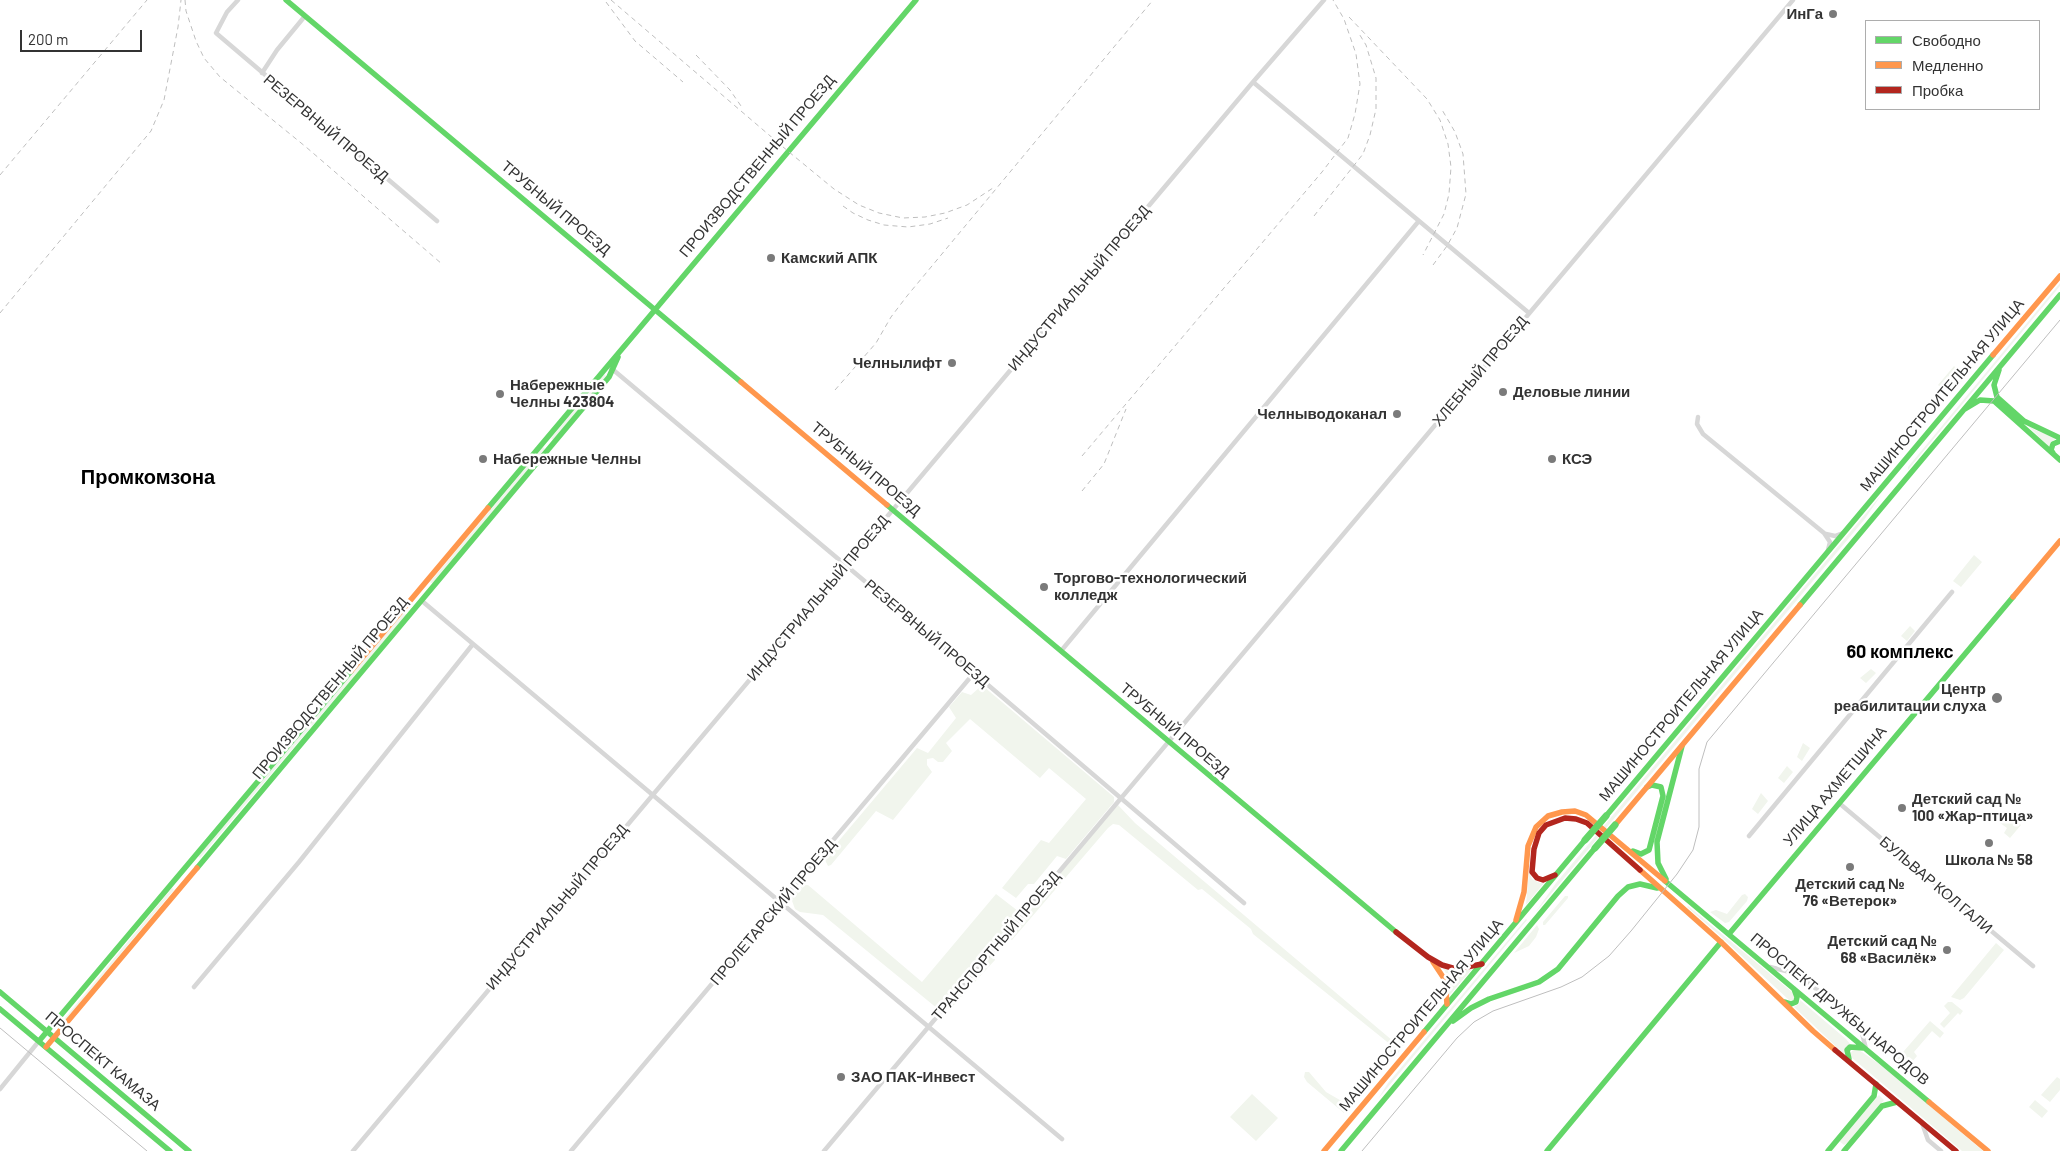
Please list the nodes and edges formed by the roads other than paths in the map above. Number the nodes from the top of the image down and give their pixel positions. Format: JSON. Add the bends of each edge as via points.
{"nodes":[{"id":1,"x":238,"y":0,"type":"edge"},
{"id":2,"x":286,"y":0,"type":"edge"},
{"id":3,"x":916,"y":0,"type":"edge"},
{"id":4,"x":1324,"y":0,"type":"edge"},
{"id":5,"x":1793,"y":0,"type":"edge"},
{"id":6,"x":306,"y":16,"type":"junction"},
{"id":7,"x":262,"y":73,"type":"junction"},
{"id":8,"x":1253,"y":82,"type":"junction"},
{"id":9,"x":437,"y":221,"type":"dead end"},
{"id":10,"x":1418,"y":222,"type":"junction"},
{"id":11,"x":2060,"y":276,"type":"edge"},
{"id":12,"x":2060,"y":295,"type":"edge"},
{"id":13,"x":655,"y":310,"type":"junction"},
{"id":14,"x":1529,"y":313,"type":"junction"},
{"id":15,"x":2001,"y":366,"type":"junction"},
{"id":16,"x":610,"y":367,"type":"junction"},
{"id":17,"x":1997,"y":400,"type":"junction"},
{"id":18,"x":1963,"y":410,"type":"junction"},
{"id":19,"x":1698,"y":417,"type":"dead end"},
{"id":20,"x":2060,"y":440,"type":"edge"},
{"id":21,"x":548,"y":443,"type":"junction"},
{"id":22,"x":2057,"y":457,"type":"edge"},
{"id":23,"x":1902,"y":466,"type":"junction"},
{"id":24,"x":1914,"y":471,"type":"junction"},
{"id":25,"x":1872,"y":499,"type":"junction"},
{"id":26,"x":1883,"y":506,"type":"junction"},
{"id":27,"x":893,"y":509,"type":"junction"},
{"id":28,"x":1846,"y":532,"type":"junction"},
{"id":29,"x":1824,"y":533,"type":"junction"},
{"id":30,"x":2060,"y":541,"type":"edge"},
{"id":31,"x":1827,"y":553,"type":"junction"},
{"id":32,"x":846,"y":565,"type":"junction"},
{"id":33,"x":1952,"y":592,"type":"dead end"},
{"id":34,"x":416,"y":595,"type":"junction"},
{"id":35,"x":422,"y":601,"type":"junction"},
{"id":36,"x":473,"y":644,"type":"junction"},
{"id":37,"x":1060,"y":651,"type":"junction"},
{"id":38,"x":974,"y":673,"type":"junction"},
{"id":39,"x":1168,"y":742,"type":"junction"},
{"id":40,"x":1682,"y":745,"type":"junction"},
{"id":41,"x":1647,"y":787,"type":"junction"},
{"id":42,"x":652,"y":795,"type":"junction"},
{"id":43,"x":1121,"y":798,"type":"junction"},
{"id":44,"x":1839,"y":803,"type":"junction"},
{"id":45,"x":1750,"y":836,"type":"dead end"},
{"id":46,"x":1628,"y":849,"type":"junction"},
{"id":47,"x":187,"y":872,"type":"junction"},
{"id":48,"x":1557,"y":874,"type":"junction"},
{"id":49,"x":1674,"y":888,"type":"junction"},
{"id":50,"x":1660,"y":889,"type":"junction"},
{"id":51,"x":780,"y":903,"type":"junction"},
{"id":52,"x":1244,"y":903,"type":"dead end"},
{"id":53,"x":1693,"y":903,"type":"junction"},
{"id":54,"x":1528,"y":909,"type":"junction"},
{"id":55,"x":1686,"y":911,"type":"junction"},
{"id":56,"x":1537,"y":917,"type":"junction"},
{"id":57,"x":1513,"y":926,"type":"junction"},
{"id":58,"x":1729,"y":934,"type":"junction"},
{"id":59,"x":1721,"y":942,"type":"junction"},
{"id":60,"x":1428,"y":957,"type":"junction"},
{"id":61,"x":1482,"y":964,"type":"junction"},
{"id":62,"x":2033,"y":966,"type":"dead end"},
{"id":63,"x":1769,"y":967,"type":"junction"},
{"id":64,"x":194,"y":987,"type":"dead end"},
{"id":65,"x":1794,"y":988,"type":"junction"},
{"id":66,"x":0,"y":992,"type":"edge"},
{"id":67,"x":1783,"y":1001,"type":"junction"},
{"id":68,"x":1448,"y":1004,"type":"junction"},
{"id":69,"x":0,"y":1009,"type":"edge"},
{"id":70,"x":1447,"y":1025,"type":"junction"},
{"id":71,"x":929,"y":1026,"type":"junction"},
{"id":72,"x":47,"y":1032,"type":"junction"},
{"id":73,"x":53,"y":1037,"type":"junction"},
{"id":74,"x":39,"y":1042,"type":"junction"},
{"id":75,"x":46,"y":1047,"type":"junction"},
{"id":76,"x":1866,"y":1049,"type":"junction"},
{"id":77,"x":32,"y":1052,"type":"junction"},
{"id":78,"x":1851,"y":1063,"type":"junction"},
{"id":79,"x":1876,"y":1084,"type":"junction"},
{"id":80,"x":0,"y":1090,"type":"edge"},
{"id":81,"x":1897,"y":1102,"type":"junction"},
{"id":82,"x":1360,"y":1108,"type":"junction"},
{"id":83,"x":1370,"y":1116,"type":"junction"},
{"id":84,"x":1922,"y":1123,"type":"junction"},
{"id":85,"x":1335,"y":1138,"type":"junction"},
{"id":86,"x":1062,"y":1139,"type":"dead end"},
{"id":87,"x":1343,"y":1148,"type":"edge"},
{"id":88,"x":1829,"y":1149,"type":"edge"},
{"id":89,"x":170,"y":1151,"type":"edge"},
{"id":90,"x":189,"y":1151,"type":"edge"},
{"id":91,"x":353,"y":1151,"type":"edge"},
{"id":92,"x":572,"y":1151,"type":"edge"},
{"id":93,"x":824,"y":1151,"type":"edge"},
{"id":94,"x":1324,"y":1151,"type":"edge"},
{"id":95,"x":1547,"y":1151,"type":"edge"},
{"id":96,"x":1843,"y":1151,"type":"edge"},
{"id":97,"x":1941,"y":1151,"type":"edge"},
{"id":98,"x":1956,"y":1151,"type":"edge"},
{"id":99,"x":1988,"y":1151,"type":"edge"}],
"edges":[{"from":1,"to":7,"type":"street","name":"РЕЗЕРВНЫЙ ПРОЕЗД","via":[[216,33]]},
{"from":2,"to":6,"type":"street","name":"ТРУБНЫЙ ПРОЕЗД"},
{"from":3,"to":13,"type":"street","name":"ПРОИЗВОДСТВЕННЫЙ ПРОЕЗД"},
{"from":4,"to":8,"type":"street","name":"ИНДУСТРИАЛЬНЫЙ ПРОЕЗД"},
{"from":5,"to":14,"type":"street","name":"ХЛЕБНЫЙ ПРОЕЗД"},
{"from":6,"to":7,"type":"street","via":[[276,50]]},
{"from":6,"to":13,"type":"street","name":"ТРУБНЫЙ ПРОЕЗД"},
{"from":7,"to":9,"type":"street","name":"РЕЗЕРВНЫЙ ПРОЕЗД"},
{"from":8,"to":10,"type":"street"},
{"from":8,"to":27,"type":"street","name":"ИНДУСТРИАЛЬНЫЙ ПРОЕЗД"},
{"from":10,"to":14,"type":"street"},
{"from":10,"to":37,"type":"street"},
{"from":11,"to":23,"type":"street","name":"МАШИНОСТРОИТЕЛЬНАЯ УЛИЦА"},
{"from":12,"to":15,"type":"street","name":"МАШИНОСТРОИТЕЛЬНАЯ УЛИЦА"},
{"from":13,"to":16,"type":"street","name":"ПРОИЗВОДСТВЕННЫЙ ПРОЕЗД"},
{"from":13,"to":27,"type":"street","name":"ТРУБНЫЙ ПРОЕЗД"},
{"from":14,"to":39,"type":"street","name":"ХЛЕБНЫЙ ПРОЕЗД"},
{"from":15,"to":17,"type":"street","via":[[1994,385]]},
{"from":15,"to":18,"type":"street","name":"МАШИНОСТРОИТЕЛЬНАЯ УЛИЦА"},
{"from":16,"to":21,"type":"street","name":"ПРОИЗВОДСТВЕННЫЙ ПРОЕЗД","via":[[609,377]]},
{"from":16,"to":32,"type":"street","name":"РЕЗЕРВНЫЙ ПРОЕЗД"},
{"from":17,"to":18,"type":"street","via":[[1980,400]]},
{"from":17,"to":20,"type":"street","via":[[2024,421]]},
{"from":17,"to":22,"type":"street"},
{"from":18,"to":24,"type":"street","name":"МАШИНОСТРОИТЕЛЬНАЯ УЛИЦА"},
{"from":19,"to":29,"type":"street","via":[[1697,424],[1703,434]]},
{"from":20,"to":22,"type":"street","via":[[2053,444],[2051,450]]},
{"from":21,"to":34,"type":"street","name":"ПРОИЗВОДСТВЕННЫЙ ПРОЕЗД"},
{"from":21,"to":35,"type":"street","name":"ПРОИЗВОДСТВЕННЫЙ ПРОЕЗД"},
{"from":23,"to":24,"type":"street","via":[[1902,475]]},
{"from":23,"to":25,"type":"street","name":"МАШИНОСТРОИТЕЛЬНАЯ УЛИЦА"},
{"from":24,"to":26,"type":"street","name":"МАШИНОСТРОИТЕЛЬНАЯ УЛИЦА"},
{"from":25,"to":26,"type":"street","via":[[1885,492],[1887,496]]},
{"from":25,"to":28,"type":"street","name":"МАШИНОСТРОИТЕЛЬНАЯ УЛИЦА"},
{"from":26,"to":40,"type":"street","name":"МАШИНОСТРОИТЕЛЬНАЯ УЛИЦА"},
{"from":27,"to":32,"type":"street","name":"ИНДУСТРИАЛЬНЫЙ ПРОЕЗД"},
{"from":27,"to":37,"type":"street","name":"ТРУБНЫЙ ПРОЕЗД"},
{"from":28,"to":29,"type":"street","via":[[1835,536]]},
{"from":28,"to":31,"type":"street","name":"МАШИНОСТРОИТЕЛЬНАЯ УЛИЦА"},
{"from":29,"to":31,"type":"street","via":[[1830,542]]},
{"from":30,"to":44,"type":"street","name":"УЛИЦА АХМЕТШИНА"},
{"from":31,"to":48,"type":"street","name":"МАШИНОСТРОИТЕЛЬНАЯ УЛИЦА","bridge":true},
{"from":32,"to":38,"type":"street","name":"РЕЗЕРВНЫЙ ПРОЕЗД"},
{"from":32,"to":42,"type":"street","name":"ИНДУСТРИАЛЬНЫЙ ПРОЕЗД"},
{"from":33,"to":45,"type":"street"},
{"from":34,"to":35,"type":"street"},
{"from":34,"to":47,"type":"street","name":"ПРОИЗВОДСТВЕННЫЙ ПРОЕЗД"},
{"from":35,"to":36,"type":"street"},
{"from":35,"to":47,"type":"street","name":"ПРОИЗВОДСТВЕННЫЙ ПРОЕЗД"},
{"from":36,"to":42,"type":"street"},
{"from":36,"to":64,"type":"street","via":[[299,862]]},
{"from":37,"to":39,"type":"street","name":"ТРУБНЫЙ ПРОЕЗД"},
{"from":38,"to":43,"type":"street","name":"РЕЗЕРВНЫЙ ПРОЕЗД"},
{"from":38,"to":51,"type":"street","name":"ПРОЛЕТАРСКИЙ ПРОЕЗД"},
{"from":39,"to":43,"type":"street","name":"ТРАНСПОРТНЫЙ ПРОЕЗД"},
{"from":39,"to":60,"type":"street","name":"ТРУБНЫЙ ПРОЕЗД"},
{"from":40,"to":41,"type":"street","name":"МАШИНОСТРОИТЕЛЬНАЯ УЛИЦА"},
{"from":40,"to":49,"type":"street","via":[[1656,854]]},
{"from":41,"to":46,"type":"street","via":[[1657,785],[1663,791],[1652,842],[1645,853]]},
{"from":41,"to":56,"type":"street","name":"МАШИНОСТРОИТЕЛЬНАЯ УЛИЦА","bridge":true},
{"from":42,"to":51,"type":"street"},
{"from":42,"to":91,"type":"street","name":"ИНДУСТРИАЛЬНЫЙ ПРОЕЗД"},
{"from":43,"to":52,"type":"street","name":"РЕЗЕРВНЫЙ ПРОЕЗД"},
{"from":43,"to":71,"type":"street","name":"ТРАНСПОРТНЫЙ ПРОЕЗД"},
{"from":44,"to":58,"type":"street","name":"УЛИЦА АХМЕТШИНА"},
{"from":44,"to":62,"type":"street","name":"БУЛЬВАР КОЛ ГАЛИ"},
{"from":46,"to":49,"type":"street","name":"ПРОСПЕКТ ДРУЖБЫ НАРОДОВ"},
{"from":46,"to":57,"type":"street","name":"ПРОСПЕКТ ДРУЖБЫ НАРОДОВ","via":[[1586,815],[1568,811],[1548,816],[1530,837],[1524,892]]},
{"from":47,"to":72,"type":"street","name":"ПРОИЗВОДСТВЕННЫЙ ПРОЕЗД"},
{"from":47,"to":73,"type":"street","name":"ПРОИЗВОДСТВЕННЫЙ ПРОЕЗД"},
{"from":48,"to":50,"type":"street","name":"ПРОСПЕКТ ДРУЖБЫ НАРОДОВ","via":[[1543,880],[1534,875],[1536,841],[1546,825],[1576,818],[1586,822]]},
{"from":48,"to":54,"type":"street","name":"МАШИНОСТРОИТЕЛЬНАЯ УЛИЦА"},
{"from":49,"to":53,"type":"street","name":"ПРОСПЕКТ ДРУЖБЫ НАРОДОВ"},
{"from":50,"to":55,"type":"street","name":"ПРОСПЕКТ ДРУЖБЫ НАРОДОВ"},
{"from":50,"to":70,"type":"street","via":[[1640,884],[1628,888],[1558,969],[1539,982],[1471,1008]]},
{"from":51,"to":71,"type":"street"},
{"from":51,"to":92,"type":"street","name":"ПРОЛЕТАРСКИЙ ПРОЕЗД"},
{"from":53,"to":55,"type":"street","via":[[1685,905]]},
{"from":53,"to":58,"type":"street","name":"ПРОСПЕКТ ДРУЖБЫ НАРОДОВ"},
{"from":54,"to":56,"type":"street","via":[[1527,918]]},
{"from":54,"to":57,"type":"street","name":"МАШИНОСТРОИТЕЛЬНАЯ УЛИЦА"},
{"from":55,"to":59,"type":"street","name":"ПРОСПЕКТ ДРУЖБЫ НАРОДОВ"},
{"from":56,"to":70,"type":"street","name":"МАШИНОСТРОИТЕЛЬНАЯ УЛИЦА"},
{"from":57,"to":61,"type":"street","name":"МАШИНОСТРОИТЕЛЬНАЯ УЛИЦА"},
{"from":58,"to":63,"type":"street","name":"ПРОСПЕКТ ДРУЖБЫ НАРОДОВ"},
{"from":59,"to":67,"type":"street","name":"ПРОСПЕКТ ДРУЖБЫ НАРОДОВ"},
{"from":59,"to":95,"type":"street"},
{"from":60,"to":61,"type":"street","via":[[1456,969]]},
{"from":60,"to":68,"type":"street","via":[[1442,972]]},
{"from":61,"to":68,"type":"street","name":"МАШИНОСТРОИТЕЛЬНАЯ УЛИЦА"},
{"from":63,"to":65,"type":"street","name":"ПРОСПЕКТ ДРУЖБЫ НАРОДОВ"},
{"from":63,"to":76,"type":"street","via":[[1798,974],[1860,1025]]},
{"from":65,"to":67,"type":"street","via":[[1796,1002]]},
{"from":65,"to":76,"type":"street","name":"ПРОСПЕКТ ДРУЖБЫ НАРОДОВ"},
{"from":66,"to":72,"type":"street","name":"ПРОСПЕКТ КАМАЗА"},
{"from":67,"to":78,"type":"street","name":"ПРОСПЕКТ ДРУЖБЫ НАРОДОВ"},
{"from":68,"to":82,"type":"street","name":"МАШИНОСТРОИТЕЛЬНАЯ УЛИЦА"},
{"from":69,"to":74,"type":"street","name":"ПРОСПЕКТ КАМАЗА"},
{"from":70,"to":83,"type":"street","name":"МАШИНОСТРОИТЕЛЬНАЯ УЛИЦА"},
{"from":71,"to":86,"type":"street"},
{"from":71,"to":93,"type":"street","name":"ТРАНСПОРТНЫЙ ПРОЕЗД"},
{"from":72,"to":73,"type":"street","name":"ПРОСПЕКТ КАМАЗА"},
{"from":72,"to":74,"type":"street","name":"ПРОИЗВОДСТВЕННЫЙ ПРОЕЗД"},
{"from":73,"to":75,"type":"street","name":"ПРОИЗВОДСТВЕННЫЙ ПРОЕЗД"},
{"from":73,"to":90,"type":"street","name":"ПРОСПЕКТ КАМАЗА"},
{"from":74,"to":75,"type":"street","name":"ПРОСПЕКТ КАМАЗА"},
{"from":74,"to":77,"type":"street"},
{"from":75,"to":77,"type":"street"},
{"from":75,"to":89,"type":"street","name":"ПРОСПЕКТ КАМАЗА"},
{"from":76,"to":78,"type":"street","via":[[1850,1047],[1847,1056]]},
{"from":76,"to":99,"type":"street","name":"ПРОСПЕКТ ДРУЖБЫ НАРОДОВ"},
{"from":77,"to":80,"type":"street"},
{"from":78,"to":79,"type":"street","name":"ПРОСПЕКТ ДРУЖБЫ НАРОДОВ"},
{"from":79,"to":81,"type":"street","name":"ПРОСПЕКТ ДРУЖБЫ НАРОДОВ"},
{"from":79,"to":88,"type":"street","via":[[1874,1096]]},
{"from":81,"to":84,"type":"street","name":"ПРОСПЕКТ ДРУЖБЫ НАРОДОВ"},
{"from":81,"to":96,"type":"street","via":[[1882,1106]]},
{"from":82,"to":83,"type":"street","via":[[1356,1116],[1358,1121]]},
{"from":82,"to":85,"type":"street","name":"МАШИНОСТРОИТЕЛЬНАЯ УЛИЦА"},
{"from":83,"to":87,"type":"street","name":"МАШИНОСТРОИТЕЛЬНАЯ УЛИЦА"},
{"from":84,"to":97,"type":"street","via":[[1928,1140]]},
{"from":84,"to":98,"type":"street","name":"ПРОСПЕКТ ДРУЖБЫ НАРОДОВ"},
{"from":85,"to":87,"type":"street","via":[[1346,1134]]},
{"from":85,"to":94,"type":"street","name":"МАШИНОСТРОИТЕЛЬНАЯ УЛИЦА"},
{"from":88,"to":96,"type":"street","via":[[1838,1143]]}]}
